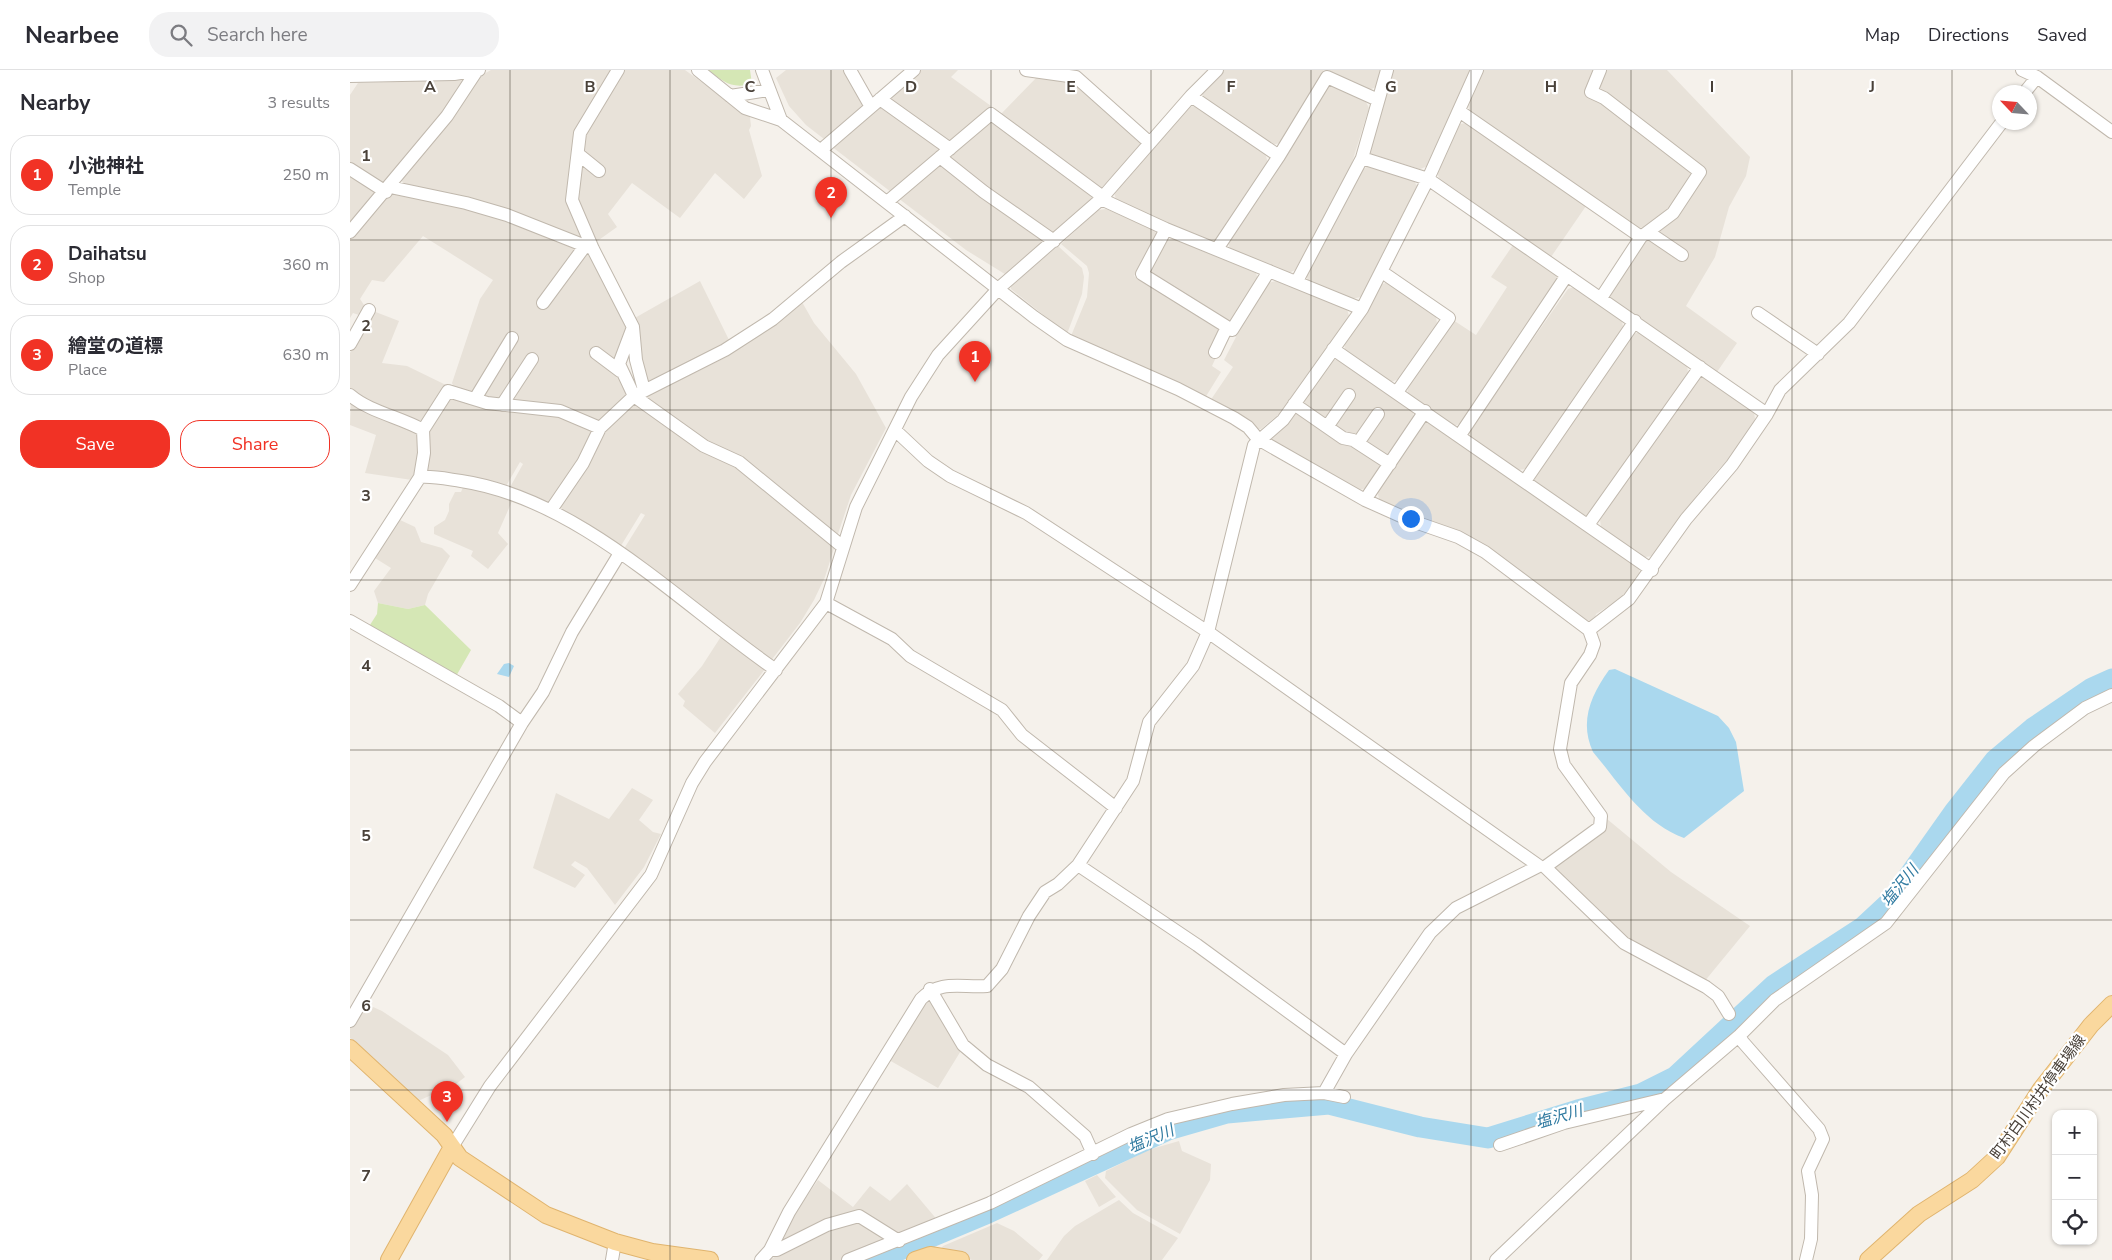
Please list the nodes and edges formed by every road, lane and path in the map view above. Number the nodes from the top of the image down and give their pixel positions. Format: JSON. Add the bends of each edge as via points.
{"nodes":[{"id":1,"x":618,"y":70,"type":"edge"},
{"id":2,"x":698,"y":70,"type":"edge"},
{"id":3,"x":762,"y":70,"type":"edge"},
{"id":4,"x":850,"y":70,"type":"edge"},
{"id":5,"x":914,"y":70,"type":"edge"},
{"id":6,"x":1026,"y":70,"type":"edge"},
{"id":7,"x":1217,"y":70,"type":"edge"},
{"id":8,"x":1387,"y":70,"type":"edge"},
{"id":9,"x":1477,"y":70,"type":"edge"},
{"id":10,"x":1600,"y":70,"type":"edge"},
{"id":11,"x":2022,"y":70,"type":"edge"},
{"id":12,"x":477,"y":71,"type":"edge"},
{"id":13,"x":350,"y":76,"type":"edge"},
{"id":14,"x":2038,"y":77,"type":"junction"},
{"id":15,"x":2031,"y":85,"type":"edge"},
{"id":16,"x":769,"y":90,"type":"junction"},
{"id":17,"x":730,"y":96,"type":"junction"},
{"id":18,"x":1191,"y":96,"type":"junction"},
{"id":19,"x":1378,"y":100,"type":"junction"},
{"id":20,"x":876,"y":103,"type":"junction"},
{"id":21,"x":1460,"y":111,"type":"junction"},
{"id":22,"x":781,"y":120,"type":"junction"},
{"id":23,"x":1996,"y":130,"type":"edge"},
{"id":24,"x":2112,"y":132,"type":"edge"},
{"id":25,"x":1150,"y":144,"type":"junction"},
{"id":26,"x":821,"y":150,"type":"junction"},
{"id":27,"x":945,"y":153,"type":"junction"},
{"id":28,"x":578,"y":154,"type":"junction"},
{"id":29,"x":1278,"y":156,"type":"junction"},
{"id":30,"x":1362,"y":158,"type":"junction"},
{"id":31,"x":350,"y":169,"type":"edge"},
{"id":32,"x":599,"y":170,"type":"dead end"},
{"id":33,"x":1428,"y":179,"type":"junction"},
{"id":34,"x":388,"y":189,"type":"junction"},
{"id":35,"x":1102,"y":198,"type":"junction"},
{"id":36,"x":887,"y":202,"type":"junction"},
{"id":37,"x":905,"y":216,"type":"junction"},
{"id":38,"x":1166,"y":229,"type":"junction"},
{"id":39,"x":350,"y":232,"type":"edge"},
{"id":40,"x":1644,"y":235,"type":"junction"},
{"id":41,"x":1054,"y":241,"type":"junction"},
{"id":42,"x":589,"y":248,"type":"junction"},
{"id":43,"x":1216,"y":249,"type":"junction"},
{"id":44,"x":1682,"y":255,"type":"dead end"},
{"id":45,"x":1269,"y":271,"type":"junction"},
{"id":46,"x":1382,"y":272,"type":"junction"},
{"id":47,"x":1567,"y":275,"type":"junction"},
{"id":48,"x":1297,"y":281,"type":"junction"},
{"id":49,"x":999,"y":288,"type":"junction"},
{"id":50,"x":1601,"y":298,"type":"junction"},
{"id":51,"x":543,"y":303,"type":"dead end"},
{"id":52,"x":1362,"y":309,"type":"junction"},
{"id":53,"x":1758,"y":313,"type":"dead end"},
{"id":54,"x":361,"y":315,"type":"dead end"},
{"id":55,"x":1635,"y":321,"type":"junction"},
{"id":56,"x":633,"y":327,"type":"junction"},
{"id":57,"x":1228,"y":327,"type":"junction"},
{"id":58,"x":512,"y":338,"type":"dead end"},
{"id":59,"x":350,"y":344,"type":"edge"},
{"id":60,"x":1333,"y":349,"type":"junction"},
{"id":61,"x":596,"y":352,"type":"dead end"},
{"id":62,"x":1215,"y":352,"type":"dead end"},
{"id":63,"x":1818,"y":354,"type":"junction"},
{"id":64,"x":532,"y":359,"type":"dead end"},
{"id":65,"x":1700,"y":367,"type":"junction"},
{"id":66,"x":620,"y":371,"type":"junction"},
{"id":67,"x":1397,"y":392,"type":"junction"},
{"id":68,"x":639,"y":393,"type":"junction"},
{"id":69,"x":350,"y":395,"type":"edge"},
{"id":70,"x":1349,"y":395,"type":"dead end"},
{"id":71,"x":475,"y":399,"type":"junction"},
{"id":72,"x":1294,"y":404,"type":"junction"},
{"id":73,"x":502,"y":405,"type":"junction"},
{"id":74,"x":1425,"y":411,"type":"junction"},
{"id":75,"x":1378,"y":414,"type":"dead end"},
{"id":76,"x":1767,"y":414,"type":"junction"},
{"id":77,"x":1327,"y":427,"type":"junction"},
{"id":78,"x":600,"y":428,"type":"junction"},
{"id":79,"x":423,"y":430,"type":"junction"},
{"id":80,"x":896,"y":431,"type":"junction"},
{"id":81,"x":1460,"y":435,"type":"junction"},
{"id":82,"x":1258,"y":439,"type":"junction"},
{"id":83,"x":1358,"y":443,"type":"junction"},
{"id":84,"x":1390,"y":464,"type":"junction"},
{"id":85,"x":420,"y":477,"type":"junction"},
{"id":86,"x":1525,"y":481,"type":"junction"},
{"id":87,"x":1365,"y":500,"type":"junction"},
{"id":88,"x":551,"y":510,"type":"junction"},
{"id":89,"x":1588,"y":525,"type":"junction"},
{"id":90,"x":843,"y":547,"type":"junction"},
{"id":91,"x":620,"y":553,"type":"junction"},
{"id":92,"x":1652,"y":570,"type":"junction"},
{"id":93,"x":352,"y":579,"type":"edge"},
{"id":94,"x":826,"y":603,"type":"junction"},
{"id":95,"x":350,"y":621,"type":"edge"},
{"id":96,"x":1589,"y":630,"type":"junction"},
{"id":97,"x":1208,"y":632,"type":"junction"},
{"id":98,"x":776,"y":670,"type":"junction"},
{"id":99,"x":2112,"y":694,"type":"edge"},
{"id":100,"x":522,"y":723,"type":"junction"},
{"id":101,"x":1116,"y":808,"type":"junction"},
{"id":102,"x":1078,"y":865,"type":"junction"},
{"id":103,"x":930,"y":989,"type":"junction"},
{"id":104,"x":2112,"y":1004,"type":"edge"},
{"id":105,"x":1729,"y":1014,"type":"dead end"},
{"id":106,"x":350,"y":1021,"type":"edge"},
{"id":107,"x":1740,"y":1035,"type":"junction"},
{"id":108,"x":350,"y":1048,"type":"edge"},
{"id":109,"x":1346,"y":1054,"type":"junction"},
{"id":110,"x":1324,"y":1094,"type":"junction"},
{"id":111,"x":1344,"y":1097,"type":"dead end"},
{"id":112,"x":1665,"y":1100,"type":"junction"},
{"id":113,"x":1500,"y":1145,"type":"dead end"},
{"id":114,"x":452,"y":1147,"type":"junction"},
{"id":115,"x":1093,"y":1154,"type":"junction"},
{"id":116,"x":899,"y":1241,"type":"junction"},
{"id":117,"x":615,"y":1242,"type":"junction"},
{"id":118,"x":770,"y":1250,"type":"junction"},
{"id":119,"x":389,"y":1260,"type":"edge"},
{"id":120,"x":612,"y":1260,"type":"edge"},
{"id":121,"x":710,"y":1260,"type":"edge"},
{"id":122,"x":761,"y":1260,"type":"edge"},
{"id":123,"x":848,"y":1260,"type":"edge"},
{"id":124,"x":915,"y":1260,"type":"edge"},
{"id":125,"x":961,"y":1260,"type":"edge"},
{"id":126,"x":1496,"y":1260,"type":"edge"},
{"id":127,"x":1806,"y":1260,"type":"edge"},
{"id":128,"x":1868,"y":1260,"type":"edge"}],
"edges":[{"from":1,"to":28,"type":"street","via":[[580,132]]},
{"from":2,"to":17,"type":"street"},
{"from":3,"to":16,"type":"street"},
{"from":4,"to":20,"type":"street"},
{"from":5,"to":20,"type":"street"},
{"from":6,"to":25,"type":"street","via":[[1076,77]]},
{"from":7,"to":18,"type":"street"},
{"from":8,"to":19,"type":"street"},
{"from":9,"to":21,"type":"street"},
{"from":10,"to":40,"type":"street","via":[[1591,92],[1604,98],[1700,172],[1673,213]]},
{"from":11,"to":14,"type":"street"},
{"from":12,"to":13,"type":"street"},
{"from":12,"to":34,"type":"street","via":[[447,116]]},
{"from":14,"to":15,"type":"street"},
{"from":14,"to":24,"type":"street"},
{"from":16,"to":17,"type":"street"},
{"from":16,"to":22,"type":"street"},
{"from":17,"to":22,"type":"street","via":[[744,108]]},
{"from":18,"to":25,"type":"street"},
{"from":18,"to":29,"type":"street"},
{"from":19,"to":29,"type":"street","via":[[1327,77]]},
{"from":19,"to":30,"type":"street"},
{"from":20,"to":26,"type":"street"},
{"from":20,"to":27,"type":"street"},
{"from":21,"to":33,"type":"street"},
{"from":21,"to":40,"type":"street"},
{"from":22,"to":26,"type":"street"},
{"from":23,"to":63,"type":"street","via":[[1848,323]]},
{"from":25,"to":35,"type":"street"},
{"from":26,"to":36,"type":"street"},
{"from":27,"to":35,"type":"street","via":[[991,114]]},
{"from":27,"to":36,"type":"street"},
{"from":27,"to":41,"type":"street","via":[[984,192]]},
{"from":28,"to":32,"type":"street"},
{"from":28,"to":42,"type":"street","via":[[572,200]]},
{"from":29,"to":43,"type":"street"},
{"from":30,"to":33,"type":"street"},
{"from":30,"to":48,"type":"street"},
{"from":31,"to":34,"type":"street"},
{"from":33,"to":46,"type":"street"},
{"from":33,"to":47,"type":"street"},
{"from":34,"to":39,"type":"street"},
{"from":34,"to":42,"type":"street","via":[[466,202]]},
{"from":35,"to":38,"type":"street"},
{"from":35,"to":41,"type":"street"},
{"from":36,"to":37,"type":"street"},
{"from":37,"to":49,"type":"street"},
{"from":37,"to":68,"type":"street","via":[[773,319],[725,350]]},
{"from":38,"to":43,"type":"street"},
{"from":38,"to":57,"type":"street","via":[[1142,274]]},
{"from":40,"to":44,"type":"street"},
{"from":40,"to":50,"type":"street"},
{"from":41,"to":49,"type":"street"},
{"from":42,"to":51,"type":"street"},
{"from":42,"to":56,"type":"street"},
{"from":43,"to":45,"type":"street"},
{"from":45,"to":48,"type":"street"},
{"from":45,"to":57,"type":"street","via":[[1232,330]]},
{"from":46,"to":52,"type":"street"},
{"from":46,"to":67,"type":"street","via":[[1449,318]]},
{"from":47,"to":50,"type":"street"},
{"from":47,"to":81,"type":"street"},
{"from":48,"to":52,"type":"street"},
{"from":49,"to":80,"type":"street","via":[[938,355],[911,397]]},
{"from":49,"to":82,"type":"street","via":[[1067,340],[1178,389],[1234,418]]},
{"from":50,"to":55,"type":"street"},
{"from":52,"to":60,"type":"street"},
{"from":53,"to":63,"type":"street"},
{"from":54,"to":59,"type":"street"},
{"from":55,"to":65,"type":"street"},
{"from":55,"to":86,"type":"street"},
{"from":56,"to":66,"type":"street","via":[[619,364]]},
{"from":56,"to":68,"type":"street"},
{"from":57,"to":62,"type":"street"},
{"from":58,"to":71,"type":"street"},
{"from":60,"to":67,"type":"street"},
{"from":60,"to":72,"type":"street"},
{"from":61,"to":66,"type":"street"},
{"from":63,"to":76,"type":"street","via":[[1780,390]]},
{"from":64,"to":73,"type":"street"},
{"from":65,"to":76,"type":"street"},
{"from":65,"to":89,"type":"street"},
{"from":66,"to":68,"type":"street"},
{"from":67,"to":74,"type":"street"},
{"from":68,"to":78,"type":"street"},
{"from":68,"to":90,"type":"street","via":[[704,446],[739,462]]},
{"from":69,"to":79,"type":"street"},
{"from":70,"to":77,"type":"street"},
{"from":71,"to":73,"type":"street"},
{"from":71,"to":79,"type":"street","via":[[448,391]]},
{"from":72,"to":77,"type":"street"},
{"from":72,"to":82,"type":"street","via":[[1283,420]]},
{"from":73,"to":78,"type":"street","via":[[560,411]]},
{"from":74,"to":81,"type":"street"},
{"from":74,"to":84,"type":"street"},
{"from":75,"to":83,"type":"street"},
{"from":76,"to":92,"type":"street","via":[[1732,466],[1686,519]]},
{"from":77,"to":83,"type":"street"},
{"from":78,"to":88,"type":"street","via":[[584,463]]},
{"from":79,"to":85,"type":"street"},
{"from":80,"to":90,"type":"street","via":[[856,507]]},
{"from":80,"to":97,"type":"street","via":[[928,461],[950,476],[1026,513]]},
{"from":81,"to":86,"type":"street"},
{"from":82,"to":87,"type":"street"},
{"from":82,"to":97,"type":"street"},
{"from":83,"to":84,"type":"street"},
{"from":84,"to":87,"type":"street"},
{"from":85,"to":88,"type":"street","via":[[430,476],[504,491]]},
{"from":85,"to":93,"type":"street"},
{"from":86,"to":89,"type":"street"},
{"from":87,"to":96,"type":"street","via":[[1412,521],[1458,536],[1485,552]]},
{"from":88,"to":91,"type":"street"},
{"from":89,"to":92,"type":"street"},
{"from":90,"to":94,"type":"street"},
{"from":91,"to":98,"type":"street"},
{"from":91,"to":100,"type":"street","via":[[572,632],[543,692]]},
{"from":92,"to":96,"type":"street","via":[[1629,599]]},
{"from":94,"to":98,"type":"street"},
{"from":94,"to":101,"type":"street","via":[[892,639],[910,656],[1002,710],[1022,735]]},
{"from":95,"to":100,"type":"street","via":[[499,706]]},
{"from":96,"to":105,"type":"street","via":[[1594,644],[1571,683],[1560,749],[1564,765],[1601,816],[1600,827],[1545,867],[1624,943],[1706,987],[1718,996]]},
{"from":97,"to":101,"type":"street","via":[[1193,666],[1149,722],[1132,781]]},
{"from":97,"to":109,"type":"street","via":[[1539,866],[1456,908],[1430,933]]},
{"from":98,"to":114,"type":"street","via":[[722,738],[692,783],[651,875],[496,1079]]},
{"from":99,"to":107,"type":"street","via":[[2085,708],[2004,773],[1886,923],[1775,1000]]},
{"from":100,"to":106,"type":"street"},
{"from":101,"to":102,"type":"street"},
{"from":102,"to":103,"type":"street","via":[[1045,892],[1002,970],[987,986],[948,985]]},
{"from":102,"to":109,"type":"street","via":[[1197,945]]},
{"from":103,"to":115,"type":"street","via":[[962,1045],[987,1065],[1028,1087],[1085,1136]]},
{"from":103,"to":118,"type":"street","via":[[790,1212]]},
{"from":104,"to":128,"type":"main road","name":"町村白川村井停車場線","via":[[2091,1025],[2041,1089],[1998,1157],[1972,1180],[1919,1214]]},
{"from":107,"to":112,"type":"street"},
{"from":107,"to":127,"type":"street","via":[[1820,1129],[1823,1139],[1808,1171],[1812,1195],[1811,1239]]},
{"from":108,"to":114,"type":"main road","via":[[444,1135]]},
{"from":109,"to":110,"type":"street"},
{"from":110,"to":111,"type":"street"},
{"from":110,"to":115,"type":"street","via":[[1284,1095],[1168,1119]]},
{"from":112,"to":113,"type":"street","via":[[1564,1123]]},
{"from":112,"to":126,"type":"street"},
{"from":114,"to":117,"type":"main road","via":[[460,1158],[546,1214]]},
{"from":114,"to":119,"type":"main road"},
{"from":115,"to":116,"type":"street"},
{"from":116,"to":118,"type":"street","via":[[859,1216]]},
{"from":116,"to":123,"type":"street"},
{"from":117,"to":120,"type":"street"},
{"from":117,"to":121,"type":"main road","via":[[652,1252]]},
{"from":118,"to":122,"type":"street"},
{"from":124,"to":125,"type":"main road","via":[[930,1255]]}]}
